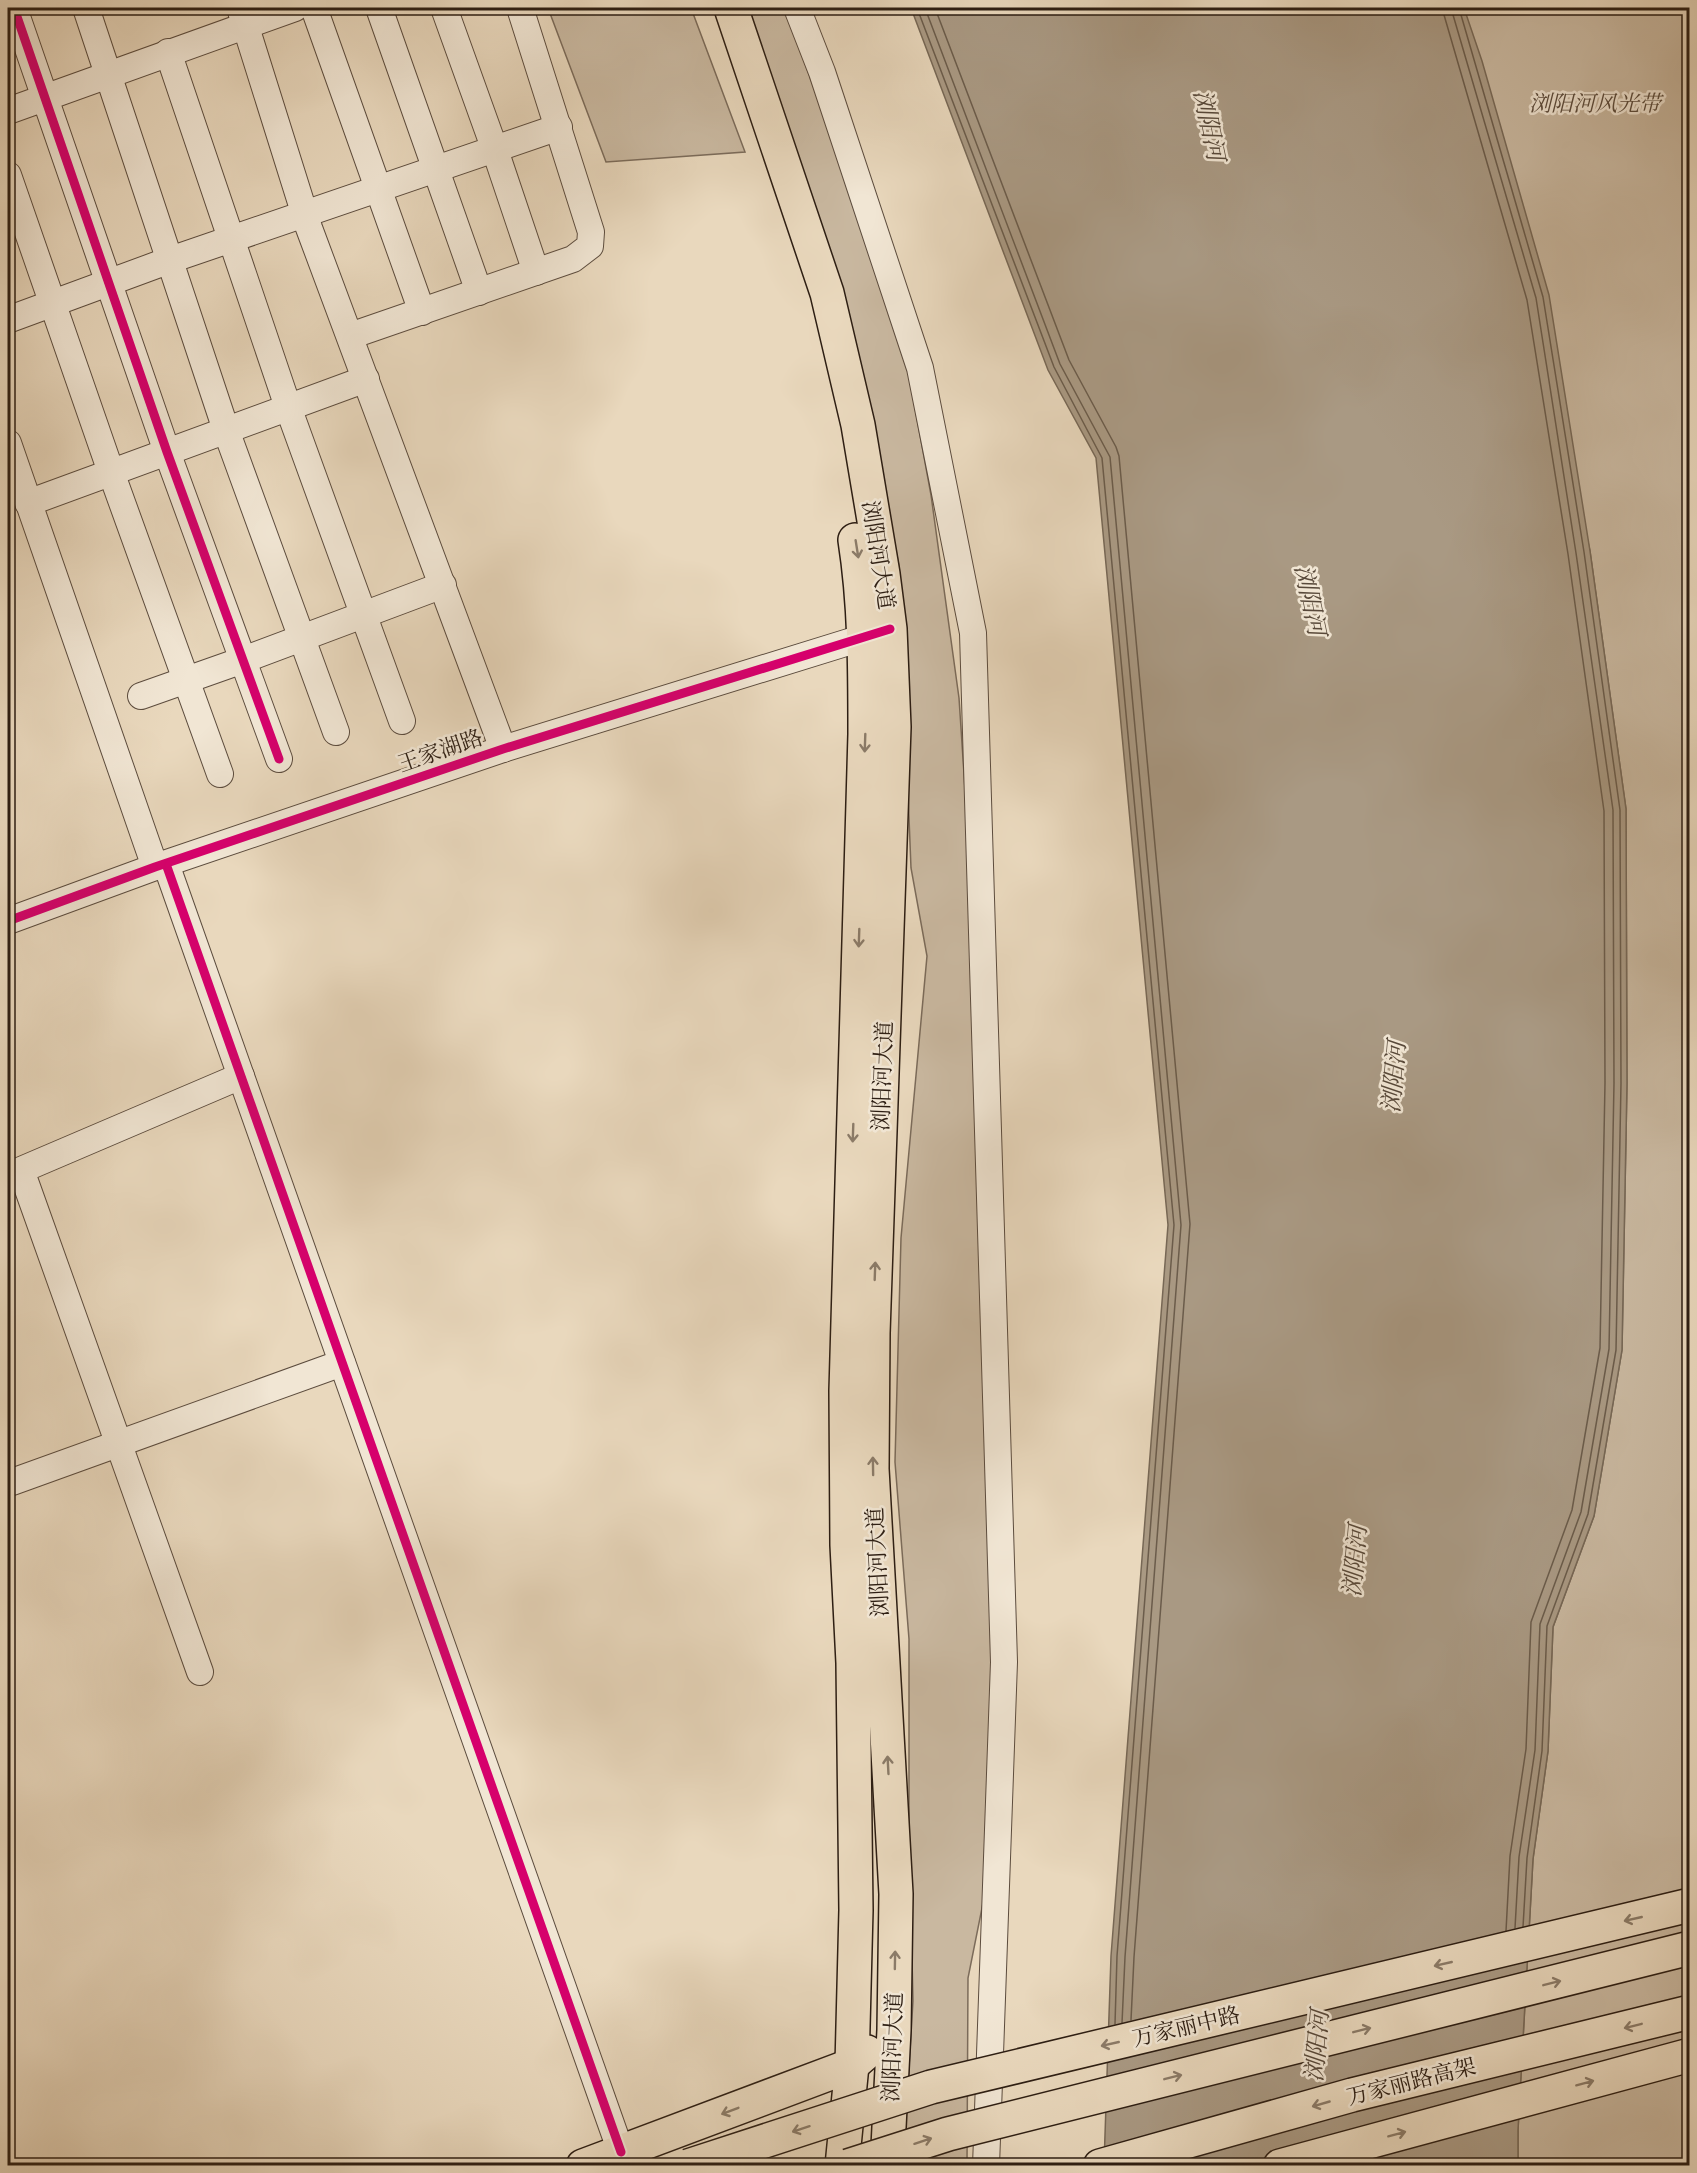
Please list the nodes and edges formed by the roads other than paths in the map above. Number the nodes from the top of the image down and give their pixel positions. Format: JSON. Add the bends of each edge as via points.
{"nodes":[{"id":1,"x":14,"y":8,"type":"edge"},
{"id":2,"x":86,"y":8,"type":"edge"},
{"id":3,"x":295,"y":8,"type":"edge"},
{"id":4,"x":314,"y":8,"type":"edge"},
{"id":5,"x":379,"y":8,"type":"edge"},
{"id":6,"x":444,"y":8,"type":"edge"},
{"id":7,"x":519,"y":8,"type":"edge"},
{"id":8,"x":709,"y":8,"type":"edge"},
{"id":9,"x":731,"y":8,"type":"edge"},
{"id":10,"x":797,"y":8,"type":"edge"},
{"id":11,"x":243,"y":16,"type":"edge"},
{"id":12,"x":168,"y":52,"type":"junction"},
{"id":13,"x":108,"y":74,"type":"junction"},
{"id":14,"x":45,"y":98,"type":"junction"},
{"id":15,"x":8,"y":111,"type":"edge"},
{"id":16,"x":559,"y":127,"type":"junction"},
{"id":17,"x":495,"y":150,"type":"junction"},
{"id":18,"x":435,"y":170,"type":"junction"},
{"id":19,"x":8,"y":175,"type":"edge"},
{"id":20,"x":379,"y":189,"type":"junction"},
{"id":21,"x":305,"y":214,"type":"junction"},
{"id":22,"x":230,"y":240,"type":"junction"},
{"id":23,"x":170,"y":260,"type":"junction"},
{"id":24,"x":536,"y":272,"type":"junction"},
{"id":25,"x":109,"y":282,"type":"junction"},
{"id":26,"x":479,"y":292,"type":"junction"},
{"id":27,"x":52,"y":304,"type":"junction"},
{"id":28,"x":422,"y":312,"type":"junction"},
{"id":29,"x":10,"y":318,"type":"dead end"},
{"id":30,"x":350,"y":336,"type":"junction"},
{"id":31,"x":366,"y":379,"type":"junction"},
{"id":32,"x":288,"y":407,"type":"junction"},
{"id":33,"x":226,"y":430,"type":"junction"},
{"id":34,"x":8,"y":444,"type":"edge"},
{"id":35,"x":167,"y":452,"type":"junction"},
{"id":36,"x":111,"y":472,"type":"junction"},
{"id":37,"x":28,"y":503,"type":"junction"},
{"id":38,"x":442,"y":585,"type":"junction"},
{"id":39,"x":364,"y":614,"type":"junction"},
{"id":40,"x":877,"y":633,"type":"junction"},
{"id":41,"x":303,"y":638,"type":"junction"},
{"id":42,"x":243,"y":660,"type":"junction"},
{"id":43,"x":186,"y":680,"type":"junction"},
{"id":44,"x":141,"y":696,"type":"dead end"},
{"id":45,"x":402,"y":722,"type":"dead end"},
{"id":46,"x":336,"y":732,"type":"dead end"},
{"id":47,"x":503,"y":749,"type":"junction"},
{"id":48,"x":279,"y":759,"type":"dead end"},
{"id":49,"x":220,"y":774,"type":"dead end"},
{"id":50,"x":160,"y":866,"type":"junction"},
{"id":51,"x":8,"y":921,"type":"edge"},
{"id":52,"x":241,"y":1076,"type":"junction"},
{"id":53,"x":342,"y":1363,"type":"junction"},
{"id":54,"x":118,"y":1443,"type":"junction"},
{"id":55,"x":12,"y":1482,"type":"dead end"},
{"id":56,"x":200,"y":1672,"type":"dead end"},
{"id":57,"x":1689,"y":1905,"type":"edge"},
{"id":58,"x":1689,"y":1948,"type":"edge"},
{"id":59,"x":1689,"y":2012,"type":"edge"},
{"id":60,"x":894,"y":2030,"type":"junction"},
{"id":61,"x":1689,"y":2055,"type":"edge"},
{"id":62,"x":852,"y":2065,"type":"junction"},
{"id":63,"x":621,"y":2152,"type":"junction"},
{"id":64,"x":584,"y":2166,"type":"edge"},
{"id":65,"x":688,"y":2166,"type":"edge"},
{"id":66,"x":842,"y":2166,"type":"edge"},
{"id":67,"x":848,"y":2166,"type":"edge"},
{"id":68,"x":887,"y":2166,"type":"edge"},
{"id":69,"x":986,"y":2166,"type":"edge"},
{"id":70,"x":1100,"y":2166,"type":"edge"},
{"id":71,"x":1280,"y":2166,"type":"edge"}],
"edges":[{"from":1,"to":14,"type":"street"},
{"from":2,"to":13,"type":"street"},
{"from":3,"to":11,"type":"street"},
{"from":4,"to":20,"type":"street"},
{"from":5,"to":18,"type":"street"},
{"from":6,"to":17,"type":"street"},
{"from":7,"to":16,"type":"street"},
{"from":8,"to":40,"type":"main road","name":"浏阳河大道","one_way":true,"via":[[807,298],[839,432],[861,576]]},
{"from":9,"to":40,"type":"main road","name":"浏阳河大道","via":[[827,293],[858,425],[883,574]]},
{"from":10,"to":69,"type":"street","via":[[920,368],[973,633],[1004,1662]]},
{"from":11,"to":12,"type":"street"},
{"from":11,"to":21,"type":"street"},
{"from":12,"to":13,"type":"street"},
{"from":12,"to":22,"type":"street"},
{"from":13,"to":14,"type":"street"},
{"from":13,"to":23,"type":"street"},
{"from":14,"to":15,"type":"street"},
{"from":14,"to":25,"type":"street"},
{"from":16,"to":17,"type":"street"},
{"from":16,"to":24,"type":"street","via":[[591,232],[590,246],[573,259]]},
{"from":17,"to":18,"type":"street"},
{"from":17,"to":24,"type":"street"},
{"from":18,"to":20,"type":"street"},
{"from":18,"to":26,"type":"street"},
{"from":19,"to":27,"type":"street"},
{"from":20,"to":21,"type":"street"},
{"from":20,"to":28,"type":"street"},
{"from":21,"to":22,"type":"street"},
{"from":21,"to":30,"type":"street"},
{"from":22,"to":23,"type":"street"},
{"from":22,"to":32,"type":"street"},
{"from":23,"to":25,"type":"street"},
{"from":23,"to":33,"type":"street"},
{"from":24,"to":26,"type":"street"},
{"from":25,"to":27,"type":"street"},
{"from":25,"to":35,"type":"street"},
{"from":26,"to":28,"type":"street"},
{"from":27,"to":29,"type":"street"},
{"from":27,"to":36,"type":"street"},
{"from":28,"to":30,"type":"street"},
{"from":30,"to":31,"type":"street"},
{"from":31,"to":32,"type":"street"},
{"from":31,"to":38,"type":"street"},
{"from":32,"to":33,"type":"street"},
{"from":32,"to":39,"type":"street"},
{"from":33,"to":35,"type":"street"},
{"from":33,"to":41,"type":"street"},
{"from":34,"to":37,"type":"street"},
{"from":35,"to":36,"type":"street"},
{"from":35,"to":42,"type":"street"},
{"from":36,"to":37,"type":"street"},
{"from":36,"to":43,"type":"street"},
{"from":37,"to":50,"type":"street"},
{"from":38,"to":39,"type":"street"},
{"from":38,"to":47,"type":"street"},
{"from":39,"to":41,"type":"street"},
{"from":39,"to":45,"type":"street"},
{"from":40,"to":47,"type":"street","name":"王家湖路"},
{"from":60,"to":40,"type":"main road","name":"浏阳河大道","one_way":true,"via":[[896,1894],[872,1468],[873,1333],[894,727]]},
{"from":40,"to":62,"type":"main road","name":"浏阳河大道","one_way":true,"via":[[865,734],[846,1391],[856,1910]]},
{"from":41,"to":42,"type":"street"},
{"from":41,"to":46,"type":"street"},
{"from":42,"to":43,"type":"street"},
{"from":42,"to":48,"type":"street"},
{"from":43,"to":44,"type":"street"},
{"from":43,"to":49,"type":"street"},
{"from":47,"to":50,"type":"street","name":"王家湖路"},
{"from":50,"to":51,"type":"street","name":"王家湖路"},
{"from":50,"to":52,"type":"street"},
{"from":52,"to":53,"type":"street"},
{"from":52,"to":54,"type":"street","via":[[21,1170]]},
{"from":53,"to":54,"type":"street"},
{"from":53,"to":63,"type":"street"},
{"from":54,"to":55,"type":"street"},
{"from":54,"to":56,"type":"street"},
{"from":57,"to":65,"type":"main road","name":"万家丽中路","one_way":true,"bridge":true,"via":[[931,2087]]},
{"from":67,"to":58,"type":"main road","name":"万家丽中路","one_way":true,"bridge":true,"via":[[948,2134]]},
{"from":59,"to":70,"type":"main road","name":"万家丽路高架","one_way":true,"via":[[1352,2095]]},
{"from":60,"to":62,"type":"main road"},
{"from":60,"to":68,"type":"main road","name":"浏阳河大道"},
{"from":71,"to":61,"type":"main road","name":"万家丽路高架","one_way":true},
{"from":62,"to":63,"type":"main road","one_way":true},
{"from":62,"to":66,"type":"main road","name":"浏阳河大道"},
{"from":63,"to":64,"type":"main road"}]}
